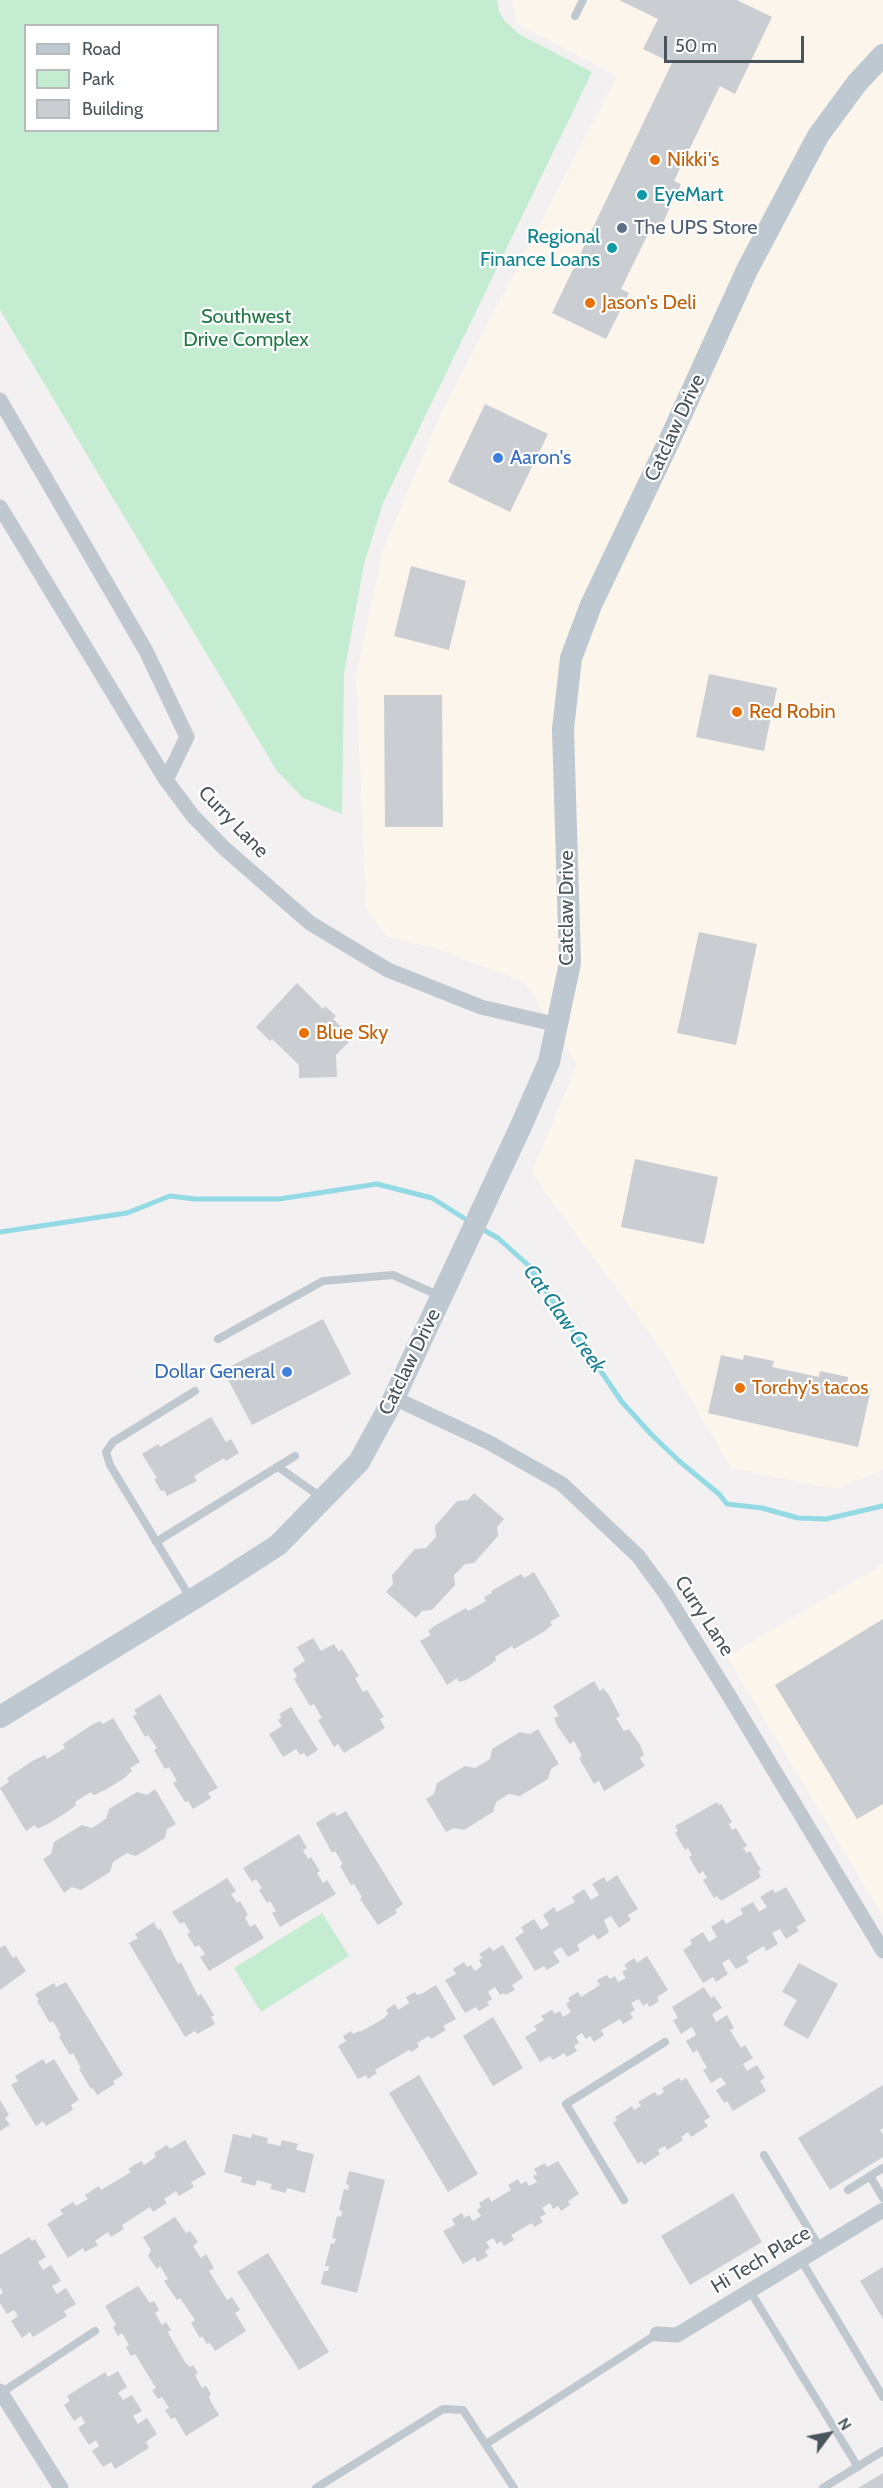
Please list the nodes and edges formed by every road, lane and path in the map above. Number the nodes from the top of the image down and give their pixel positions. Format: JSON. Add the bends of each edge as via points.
{"nodes":[{"id":1,"x":583,"y":0,"type":"edge"},
{"id":2,"x":575,"y":16,"type":"dead end"},
{"id":3,"x":883,"y":55,"type":"edge"},
{"id":4,"x":883,"y":66,"type":"edge"},
{"id":5,"x":857,"y":83,"type":"junction"},
{"id":6,"x":0,"y":400,"type":"edge"},
{"id":7,"x":0,"y":507,"type":"edge"},
{"id":8,"x":166,"y":780,"type":"junction"},
{"id":9,"x":558,"y":1024,"type":"junction"},
{"id":10,"x":441,"y":1296,"type":"junction"},
{"id":11,"x":218,"y":1339,"type":"dead end"},
{"id":12,"x":195,"y":1391,"type":"dead end"},
{"id":13,"x":394,"y":1398,"type":"junction"},
{"id":14,"x":295,"y":1456,"type":"dead end"},
{"id":15,"x":278,"y":1467,"type":"junction"},
{"id":16,"x":324,"y":1499,"type":"junction"},
{"id":17,"x":156,"y":1542,"type":"junction"},
{"id":18,"x":192,"y":1600,"type":"junction"},
{"id":19,"x":0,"y":1717,"type":"edge"},
{"id":20,"x":883,"y":1951,"type":"edge"},
{"id":21,"x":665,"y":2043,"type":"dead end"},
{"id":22,"x":764,"y":2155,"type":"dead end"},
{"id":23,"x":883,"y":2168,"type":"edge"},
{"id":24,"x":870,"y":2176,"type":"junction"},
{"id":25,"x":848,"y":2190,"type":"dead end"},
{"id":26,"x":883,"y":2198,"type":"edge"},
{"id":27,"x":624,"y":2200,"type":"dead end"},
{"id":28,"x":883,"y":2210,"type":"edge"},
{"id":29,"x":820,"y":2248,"type":"junction"},
{"id":30,"x":801,"y":2260,"type":"junction"},
{"id":31,"x":750,"y":2291,"type":"junction"},
{"id":32,"x":95,"y":2331,"type":"dead end"},
{"id":33,"x":657,"y":2334,"type":"joint"},
{"id":34,"x":1,"y":2392,"type":"edge"},
{"id":35,"x":883,"y":2397,"type":"edge"},
{"id":36,"x":486,"y":2444,"type":"junction"},
{"id":37,"x":883,"y":2451,"type":"edge"},
{"id":38,"x":858,"y":2467,"type":"junction"},
{"id":39,"x":61,"y":2488,"type":"edge"},
{"id":40,"x":316,"y":2488,"type":"edge"},
{"id":41,"x":514,"y":2488,"type":"edge"},
{"id":42,"x":823,"y":2488,"type":"edge"}],
"edges":[{"from":1,"to":2,"type":"lane"},
{"from":3,"to":5,"type":"street","name":"Catclaw Drive"},
{"from":4,"to":5,"type":"street"},
{"from":5,"to":9,"type":"street","name":"Catclaw Drive","via":[[814,143],[747,270],[591,605],[571,658],[563,729],[570,963]]},
{"from":6,"to":8,"type":"street","via":[[146,651],[187,737]]},
{"from":7,"to":8,"type":"street","name":"Curry Lane"},
{"from":8,"to":9,"type":"street","name":"Curry Lane","via":[[224,848],[310,922],[388,970],[481,1006]]},
{"from":9,"to":10,"type":"street","name":"Catclaw Drive","via":[[549,1062]]},
{"from":10,"to":11,"type":"lane","via":[[393,1275],[323,1281]]},
{"from":10,"to":13,"type":"street","name":"Catclaw Drive"},
{"from":12,"to":17,"type":"lane","via":[[113,1442],[106,1452]]},
{"from":13,"to":16,"type":"street","name":"Catclaw Drive","via":[[359,1462]]},
{"from":13,"to":20,"type":"street","name":"Curry Lane","via":[[488,1442],[562,1484],[639,1556],[716,1674]]},
{"from":14,"to":15,"type":"lane"},
{"from":15,"to":16,"type":"lane"},
{"from":15,"to":17,"type":"lane"},
{"from":16,"to":18,"type":"street","name":"Catclaw Drive","via":[[278,1545]]},
{"from":17,"to":18,"type":"lane"},
{"from":18,"to":19,"type":"street","name":"Catclaw Drive"},
{"from":21,"to":27,"type":"lane","via":[[566,2104]]},
{"from":22,"to":29,"type":"lane"},
{"from":23,"to":24,"type":"lane"},
{"from":24,"to":25,"type":"lane"},
{"from":24,"to":26,"type":"lane"},
{"from":28,"to":29,"type":"street","name":"Hi Tech Place"},
{"from":29,"to":30,"type":"street","name":"Hi Tech Place"},
{"from":30,"to":31,"type":"street","name":"Hi Tech Place"},
{"from":30,"to":35,"type":"lane"},
{"from":31,"to":33,"type":"street","name":"Hi Tech Place","via":[[677,2335]]},
{"from":31,"to":38,"type":"lane"},
{"from":32,"to":34,"type":"lane"},
{"from":33,"to":36,"type":"lane"},
{"from":34,"to":39,"type":"street"},
{"from":36,"to":40,"type":"lane","via":[[463,2410],[443,2409]]},
{"from":36,"to":41,"type":"lane"},
{"from":37,"to":38,"type":"lane"},
{"from":38,"to":42,"type":"lane"}]}
